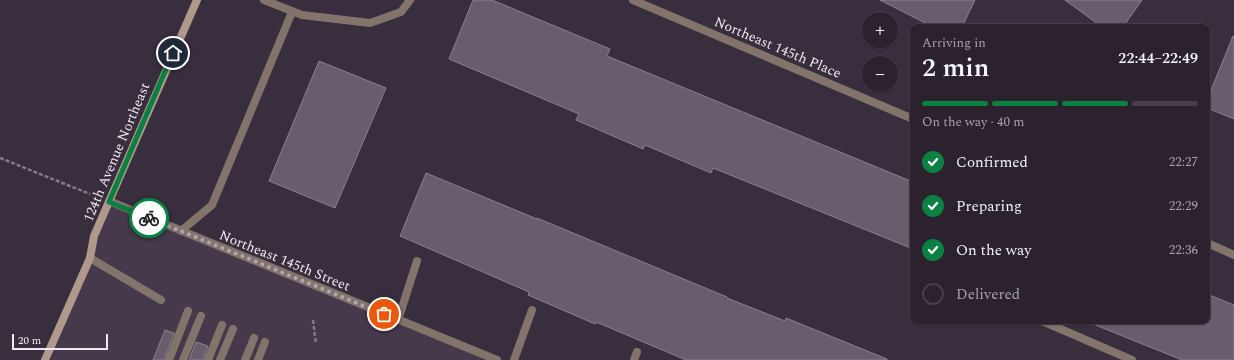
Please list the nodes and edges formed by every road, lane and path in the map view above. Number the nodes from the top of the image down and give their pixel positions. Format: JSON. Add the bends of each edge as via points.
{"nodes":[{"id":1,"x":197,"y":0,"type":"edge"},
{"id":2,"x":264,"y":0,"type":"edge"},
{"id":3,"x":410,"y":0,"type":"edge"},
{"id":4,"x":633,"y":0,"type":"edge"},
{"id":5,"x":292,"y":12,"type":"junction"},
{"id":6,"x":910,"y":118,"type":"edge"},
{"id":7,"x":0,"y":158,"type":"edge"},
{"id":8,"x":109,"y":202,"type":"junction"},
{"id":9,"x":181,"y":231,"type":"junction"},
{"id":10,"x":1210,"y":244,"type":"edge"},
{"id":11,"x":1234,"y":254,"type":"edge"},
{"id":12,"x":90,"y":258,"type":"junction"},
{"id":13,"x":418,"y":261,"type":"dead end"},
{"id":14,"x":161,"y":300,"type":"dead end"},
{"id":15,"x":532,"y":310,"type":"dead end"},
{"id":16,"x":188,"y":311,"type":"dead end"},
{"id":17,"x":200,"y":316,"type":"dead end"},
{"id":18,"x":313,"y":320,"type":"dead end"},
{"id":19,"x":398,"y":320,"type":"junction"},
{"id":20,"x":1049,"y":324,"type":"edge"},
{"id":21,"x":222,"y":325,"type":"dead end"},
{"id":22,"x":232,"y":329,"type":"dead end"},
{"id":23,"x":254,"y":338,"type":"dead end"},
{"id":24,"x":265,"y":342,"type":"dead end"},
{"id":25,"x":316,"y":344,"type":"dead end"},
{"id":26,"x":45,"y":360,"type":"edge"},
{"id":27,"x":169,"y":360,"type":"edge"},
{"id":28,"x":183,"y":360,"type":"edge"},
{"id":29,"x":208,"y":360,"type":"edge"},
{"id":30,"x":220,"y":360,"type":"edge"},
{"id":31,"x":245,"y":360,"type":"edge"},
{"id":32,"x":258,"y":360,"type":"edge"},
{"id":33,"x":497,"y":360,"type":"edge"},
{"id":34,"x":514,"y":360,"type":"edge"},
{"id":35,"x":1132,"y":360,"type":"edge"}],
"edges":[{"from":1,"to":8,"type":"street","name":"124th Avenue Northeast"},
{"from":2,"to":5,"type":"street"},
{"from":3,"to":5,"type":"street","via":[[401,12],[370,23]]},
{"from":4,"to":6,"type":"street","name":"Northeast 145th Place"},
{"from":5,"to":9,"type":"street","via":[[212,205]]},
{"from":7,"to":8,"type":"path"},
{"from":8,"to":9,"type":"street","name":"Northeast 145th Street"},
{"from":8,"to":12,"type":"street","name":"124th Avenue Northeast","via":[[94,236]]},
{"from":9,"to":19,"type":"street","name":"Northeast 145th Street"},
{"from":10,"to":11,"type":"street"},
{"from":12,"to":14,"type":"street"},
{"from":12,"to":26,"type":"street","name":"124th Avenue Northeast"},
{"from":13,"to":19,"type":"street"},
{"from":15,"to":34,"type":"street"},
{"from":16,"to":27,"type":"street"},
{"from":17,"to":28,"type":"street"},
{"from":18,"to":25,"type":"path"},
{"from":19,"to":33,"type":"street","name":"Northeast 145th Street"},
{"from":20,"to":35,"type":"street"},
{"from":21,"to":29,"type":"street"},
{"from":22,"to":30,"type":"street"},
{"from":23,"to":31,"type":"street"},
{"from":24,"to":32,"type":"street"}]}
